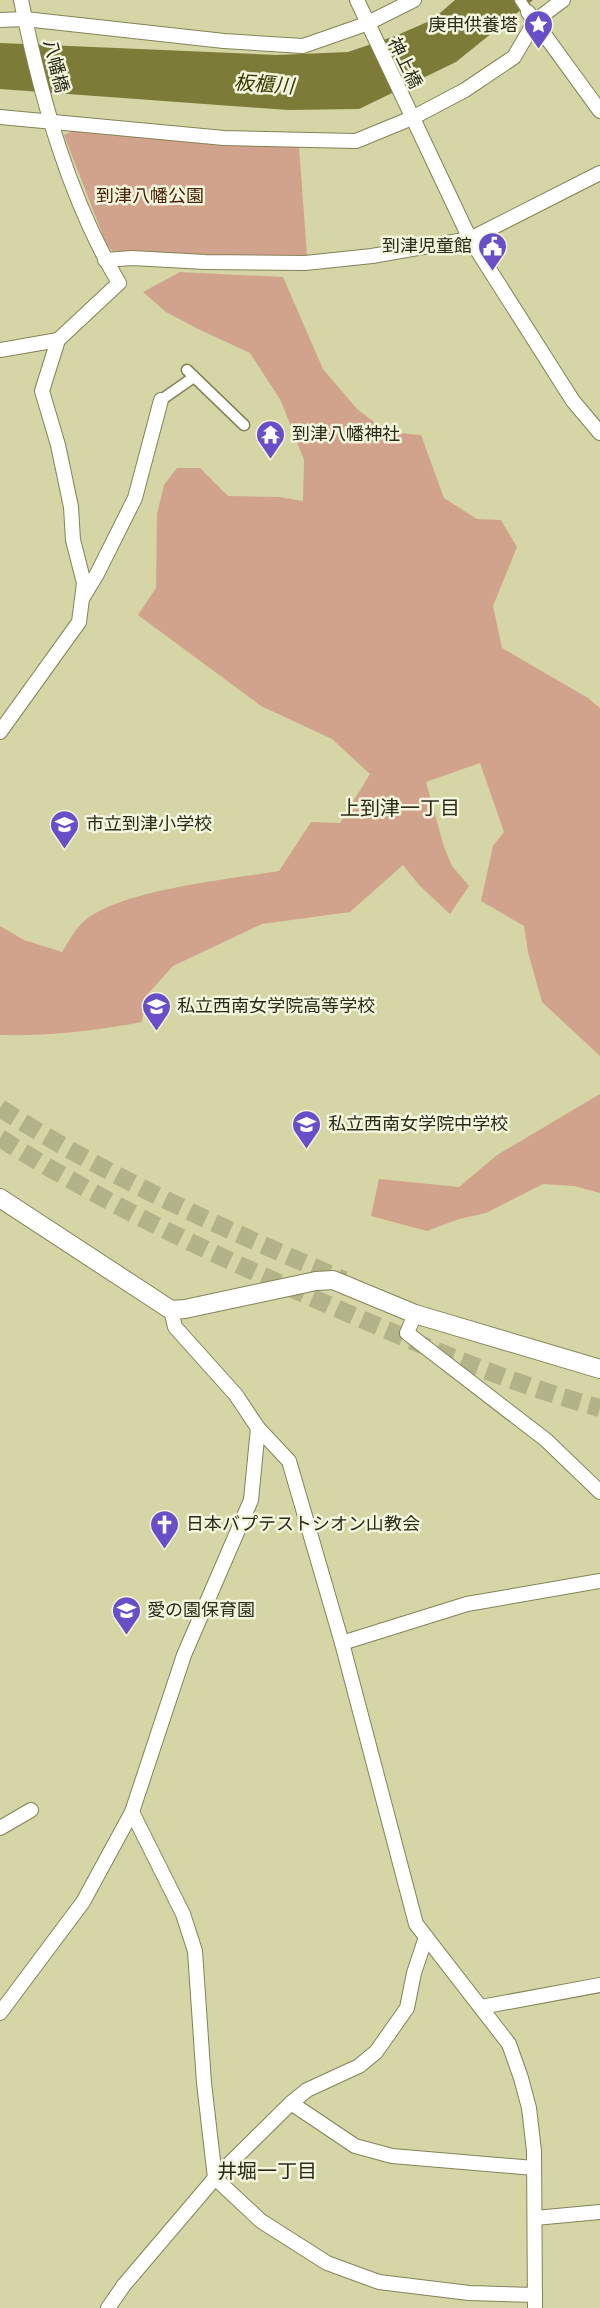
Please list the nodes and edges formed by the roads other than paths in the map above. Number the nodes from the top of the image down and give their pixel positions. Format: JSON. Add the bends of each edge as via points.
{"nodes":[{"id":1,"x":21,"y":0,"type":"edge"},
{"id":2,"x":357,"y":0,"type":"edge"},
{"id":3,"x":414,"y":0,"type":"edge"},
{"id":4,"x":520,"y":0,"type":"edge"},
{"id":5,"x":563,"y":0,"type":"edge"},
{"id":6,"x":532,"y":17,"type":"junction"},
{"id":7,"x":0,"y":20,"type":"edge"},
{"id":8,"x":25,"y":20,"type":"junction"},
{"id":9,"x":366,"y":24,"type":"junction"},
{"id":10,"x":600,"y":111,"type":"edge"},
{"id":11,"x":0,"y":117,"type":"edge"},
{"id":12,"x":412,"y":118,"type":"junction"},
{"id":13,"x":51,"y":123,"type":"junction"},
{"id":14,"x":600,"y":173,"type":"edge"},
{"id":15,"x":471,"y":239,"type":"junction"},
{"id":16,"x":105,"y":260,"type":"junction"},
{"id":17,"x":58,"y":340,"type":"junction"},
{"id":18,"x":0,"y":350,"type":"edge"},
{"id":19,"x":161,"y":400,"type":"joint"},
{"id":20,"x":244,"y":425,"type":"dead end"},
{"id":21,"x":600,"y":433,"type":"edge"},
{"id":22,"x":82,"y":598,"type":"junction"},
{"id":23,"x":0,"y":732,"type":"edge"},
{"id":24,"x":0,"y":1198,"type":"edge"},
{"id":25,"x":171,"y":1310,"type":"junction"},
{"id":26,"x":415,"y":1314,"type":"junction"},
{"id":27,"x":600,"y":1369,"type":"edge"},
{"id":28,"x":258,"y":1428,"type":"junction"},
{"id":29,"x":600,"y":1492,"type":"edge"},
{"id":30,"x":600,"y":1581,"type":"edge"},
{"id":31,"x":342,"y":1643,"type":"junction"},
{"id":32,"x":31,"y":1810,"type":"dead end"},
{"id":33,"x":132,"y":1812,"type":"junction"},
{"id":34,"x":0,"y":1828,"type":"edge"},
{"id":35,"x":426,"y":1937,"type":"junction"},
{"id":36,"x":600,"y":1985,"type":"edge"},
{"id":37,"x":481,"y":2007,"type":"junction"},
{"id":38,"x":0,"y":2013,"type":"edge"},
{"id":39,"x":291,"y":2103,"type":"junction"},
{"id":40,"x":534,"y":2168,"type":"junction"},
{"id":41,"x":215,"y":2178,"type":"junction"},
{"id":42,"x":600,"y":2212,"type":"edge"},
{"id":43,"x":535,"y":2218,"type":"junction"},
{"id":44,"x":535,"y":2301,"type":"edge"},
{"id":45,"x":108,"y":2308,"type":"edge"}],
"edges":[{"from":1,"to":8,"type":"street","name":"八幡橋"},
{"from":2,"to":9,"type":"street","name":"神上橋"},
{"from":3,"to":9,"type":"street"},
{"from":4,"to":6,"type":"street"},
{"from":5,"to":6,"type":"street"},
{"from":6,"to":10,"type":"street"},
{"from":6,"to":12,"type":"street","via":[[514,57],[465,90]]},
{"from":7,"to":8,"type":"street"},
{"from":8,"to":9,"type":"street","via":[[303,46]]},
{"from":8,"to":13,"type":"street","name":"八幡橋"},
{"from":9,"to":12,"type":"street","name":"神上橋"},
{"from":11,"to":13,"type":"street"},
{"from":12,"to":13,"type":"street","via":[[356,141],[224,138]]},
{"from":12,"to":15,"type":"street","name":"神上橋"},
{"from":13,"to":16,"type":"street","name":"八幡橋"},
{"from":14,"to":15,"type":"street"},
{"from":15,"to":16,"type":"street","via":[[305,263]]},
{"from":15,"to":21,"type":"street","name":"神上橋","via":[[573,401]]},
{"from":16,"to":17,"type":"street","name":"八幡橋","via":[[119,282]]},
{"from":17,"to":18,"type":"street"},
{"from":17,"to":22,"type":"street","via":[[42,391],[71,507],[73,540],[84,583]]},
{"from":19,"to":20,"type":"street","via":[[191,373]]},
{"from":19,"to":22,"type":"street","via":[[135,498]]},
{"from":22,"to":23,"type":"street","via":[[79,622]]},
{"from":24,"to":25,"type":"street"},
{"from":25,"to":26,"type":"street","via":[[333,1280]]},
{"from":25,"to":28,"type":"street","via":[[175,1327],[236,1395]]},
{"from":26,"to":27,"type":"street"},
{"from":26,"to":29,"type":"street","via":[[407,1333],[546,1440]]},
{"from":28,"to":31,"type":"street","via":[[289,1461]]},
{"from":28,"to":33,"type":"street","via":[[251,1500],[184,1655]]},
{"from":30,"to":31,"type":"street","via":[[467,1604]]},
{"from":31,"to":35,"type":"street","via":[[416,1924]]},
{"from":32,"to":34,"type":"street"},
{"from":33,"to":38,"type":"street","via":[[83,1902]]},
{"from":33,"to":41,"type":"street","via":[[183,1914],[195,1951]]},
{"from":35,"to":37,"type":"street"},
{"from":35,"to":39,"type":"street","via":[[407,2008],[376,2052],[359,2066],[307,2090]]},
{"from":36,"to":37,"type":"street"},
{"from":37,"to":40,"type":"street","via":[[509,2044],[521,2078],[529,2108]]},
{"from":39,"to":40,"type":"street","via":[[355,2146],[392,2156]]},
{"from":39,"to":41,"type":"street"},
{"from":40,"to":43,"type":"street"},
{"from":41,"to":44,"type":"street","via":[[261,2221],[327,2263],[379,2282]]},
{"from":41,"to":45,"type":"street"},
{"from":42,"to":43,"type":"street"},
{"from":43,"to":44,"type":"street"}]}
